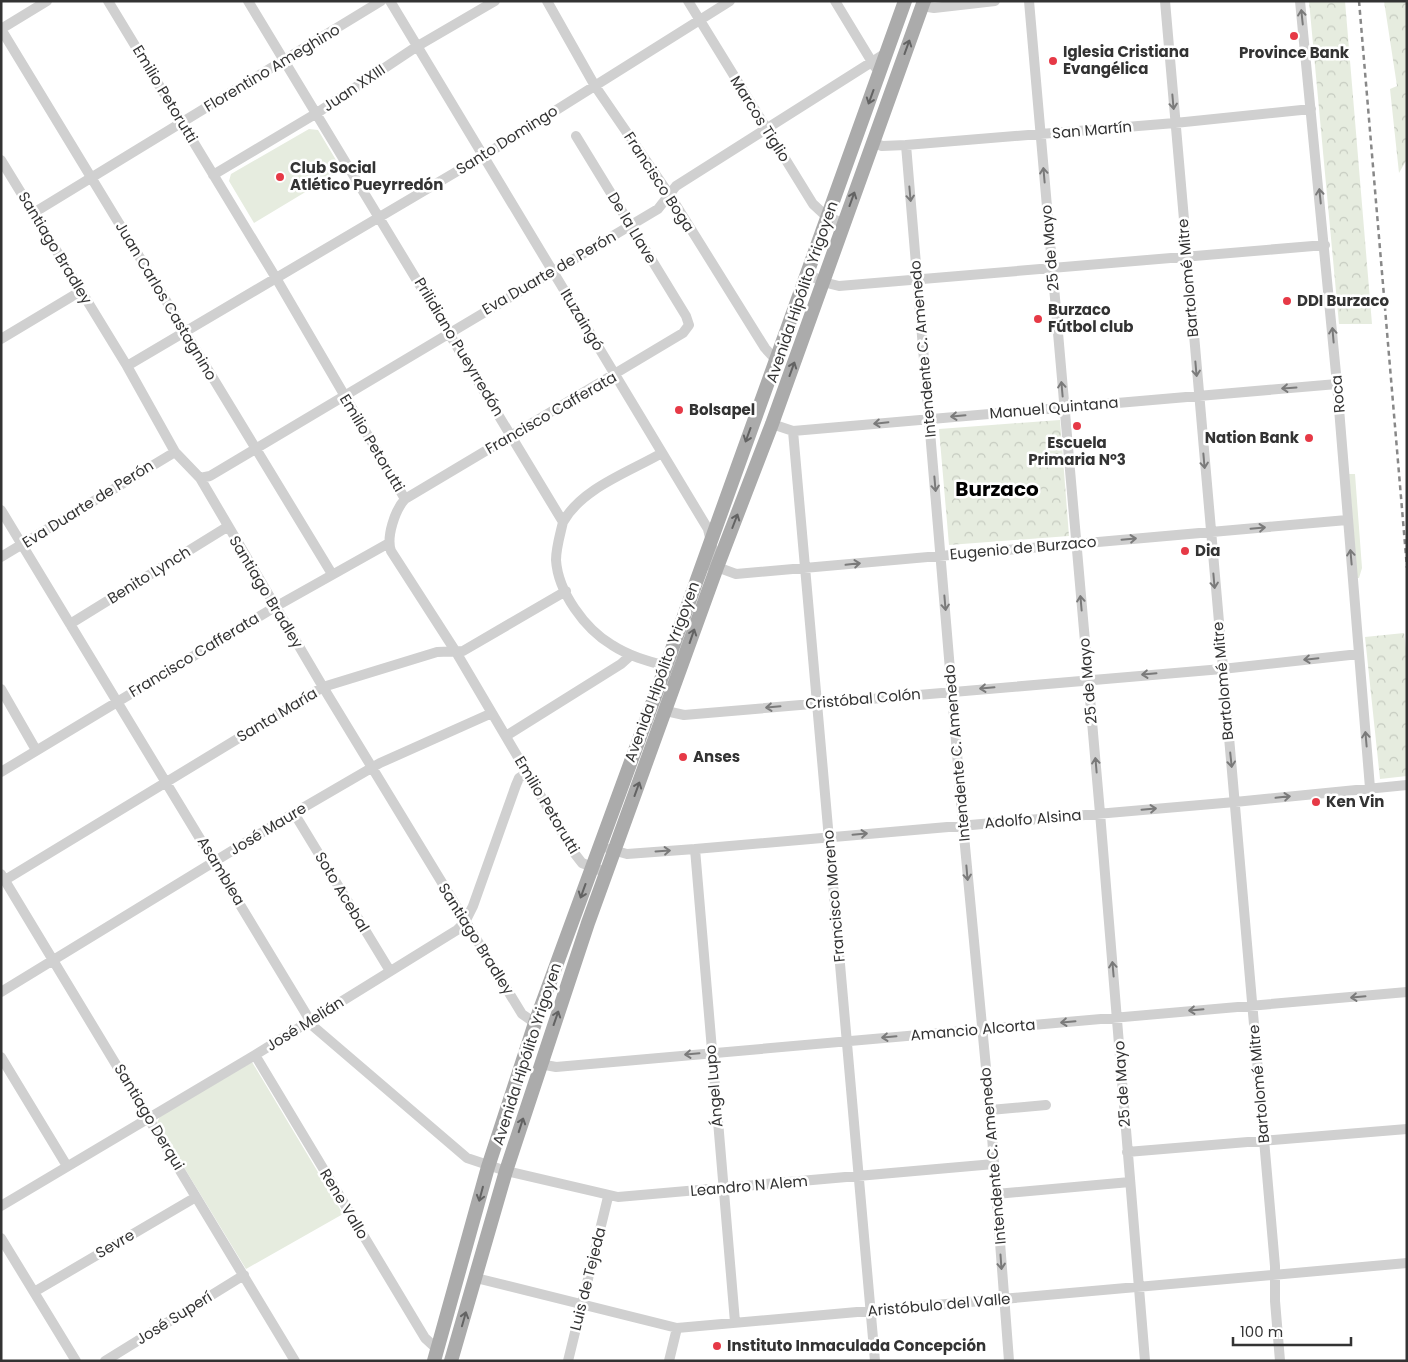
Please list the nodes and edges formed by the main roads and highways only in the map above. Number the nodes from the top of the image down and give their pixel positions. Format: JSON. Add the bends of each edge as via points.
{"nodes":[{"id":1,"x":905,"y":1,"type":"edge"},
{"id":2,"x":923,"y":4,"type":"edge"},
{"id":3,"x":436,"y":1355,"type":"edge"},
{"id":4,"x":452,"y":1361,"type":"edge"}],
"edges":[{"from":1,"to":3,"type":"main road","name":"Avenida Hipólito Yrigoyen","one_way":true,"via":[[887,53],[876,68],[808,274],[535,1023],[488,1167]]},
{"from":4,"to":2,"type":"main road","name":"Avenida Hipólito Yrigoyen","one_way":true,"via":[[506,1171],[606,873]]}]}
